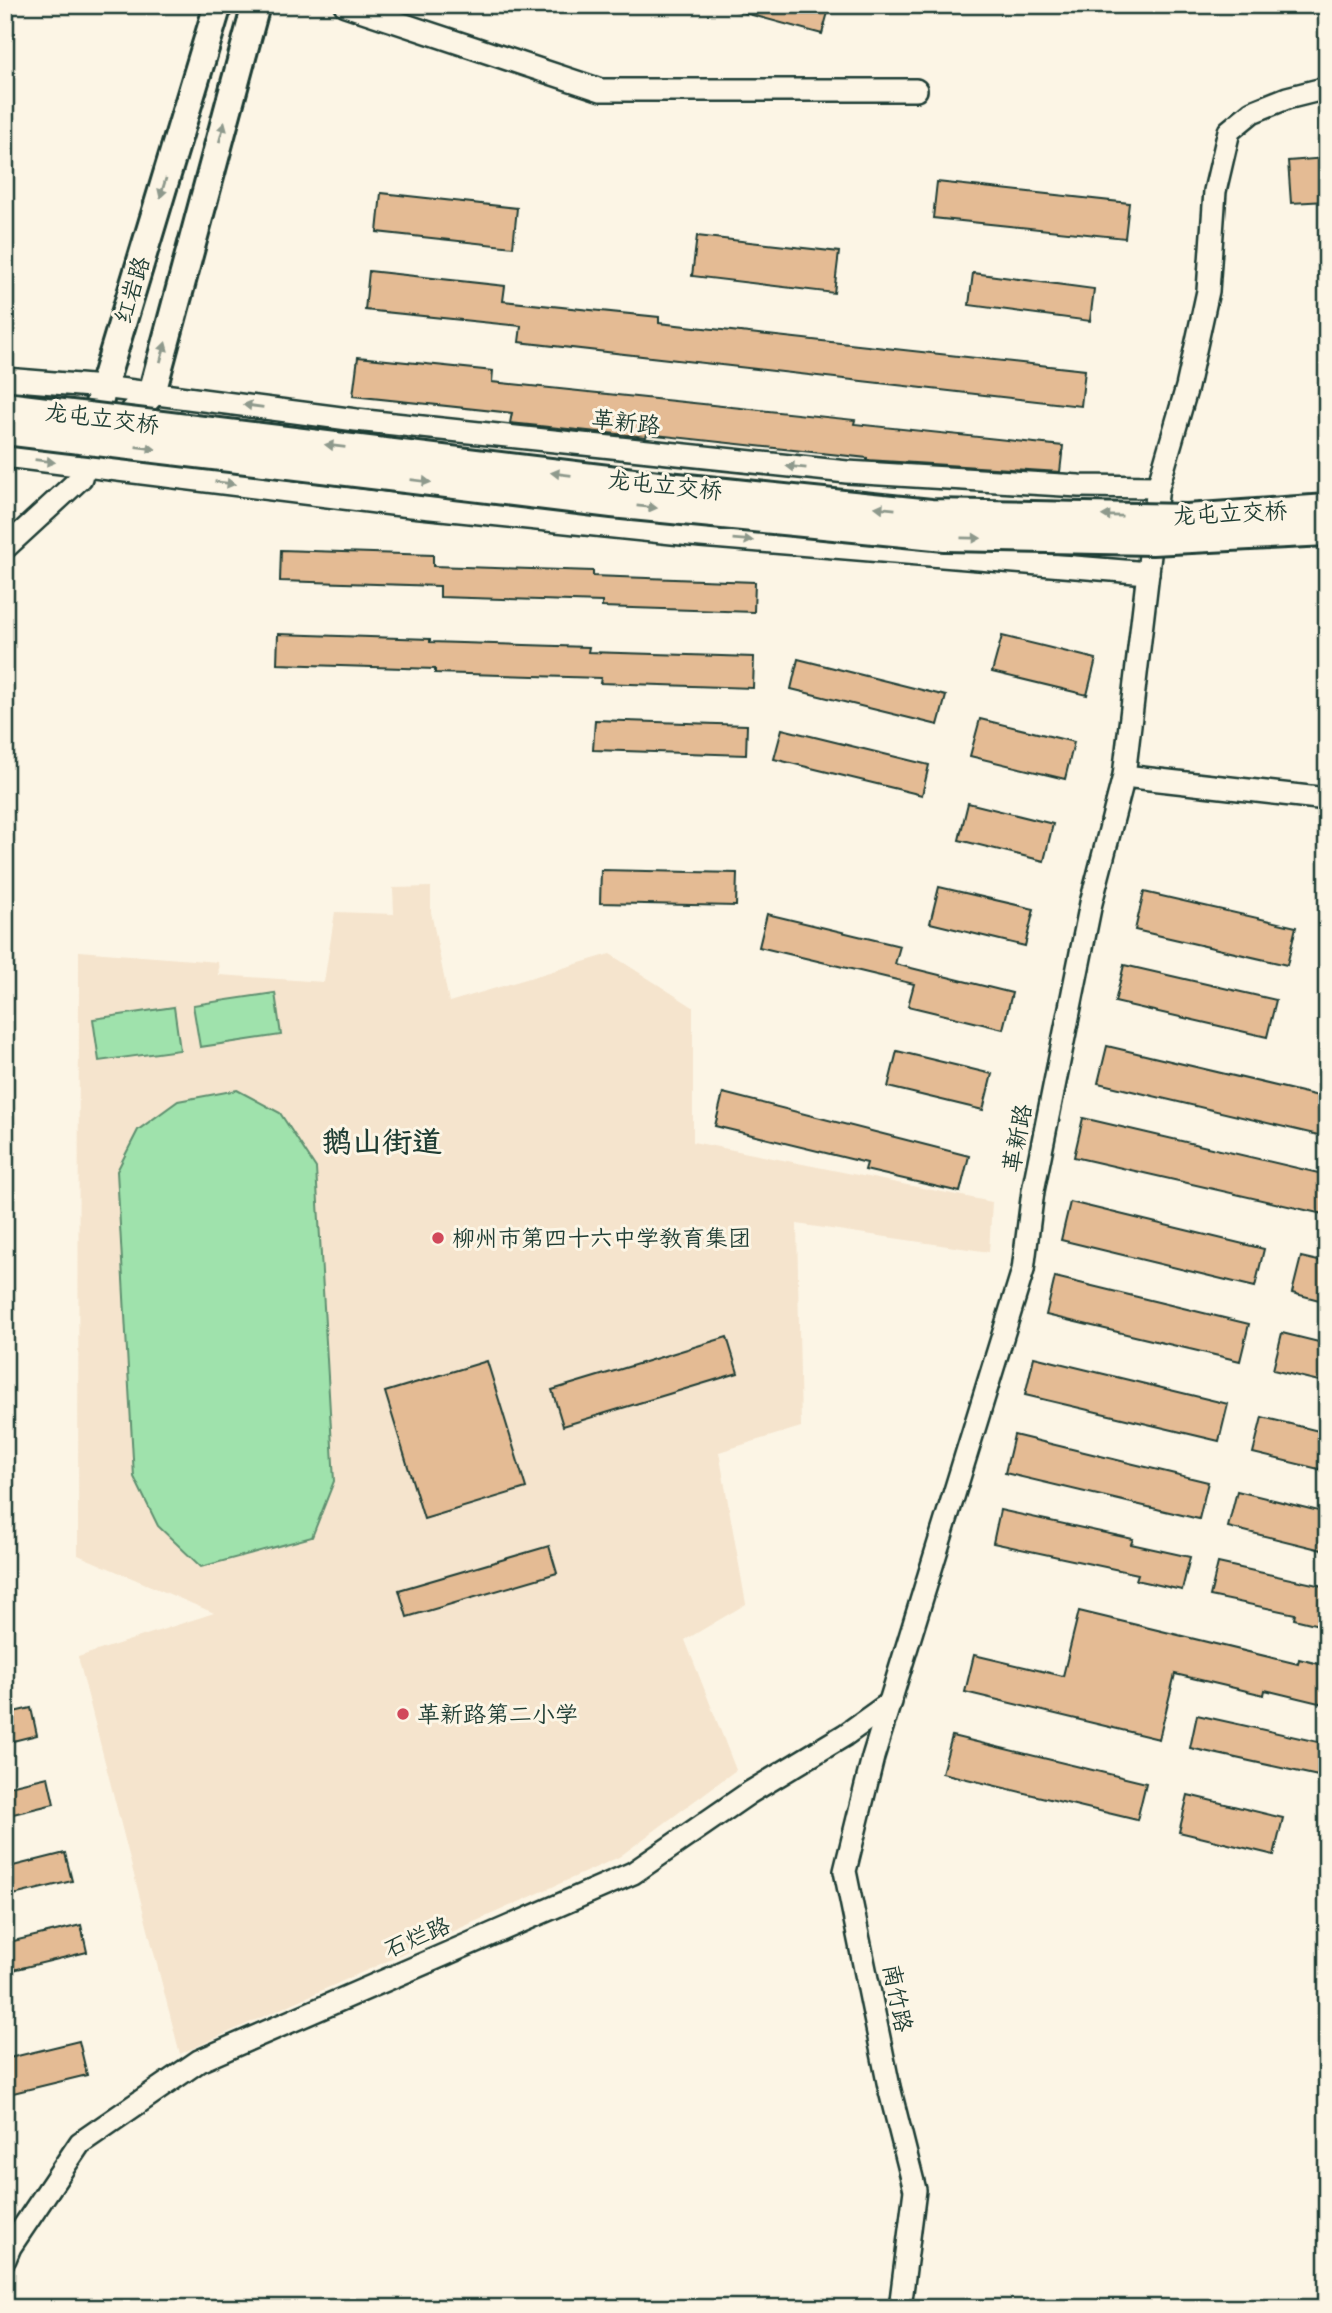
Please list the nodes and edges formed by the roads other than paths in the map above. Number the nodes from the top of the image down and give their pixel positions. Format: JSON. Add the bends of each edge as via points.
{"nodes":[{"id":1,"x":218,"y":5,"type":"edge"},
{"id":2,"x":256,"y":5,"type":"edge"},
{"id":3,"x":345,"y":5,"type":"edge"},
{"id":4,"x":1327,"y":88,"type":"edge"},
{"id":5,"x":916,"y":90,"type":"dead end"},
{"id":6,"x":5,"y":379,"type":"edge"},
{"id":7,"x":103,"y":387,"type":"junction"},
{"id":8,"x":152,"y":393,"type":"junction"},
{"id":9,"x":5,"y":406,"type":"edge"},
{"id":10,"x":5,"y":431,"type":"edge"},
{"id":11,"x":5,"y":456,"type":"edge"},
{"id":12,"x":84,"y":466,"type":"junction"},
{"id":13,"x":1158,"y":487,"type":"junction"},
{"id":14,"x":1327,"y":508,"type":"edge"},
{"id":15,"x":1327,"y":532,"type":"edge"},
{"id":16,"x":5,"y":548,"type":"edge"},
{"id":17,"x":1147,"y":573,"type":"junction"},
{"id":18,"x":1124,"y":776,"type":"junction"},
{"id":19,"x":1327,"y":799,"type":"edge"},
{"id":20,"x":891,"y":1702,"type":"junction"},
{"id":21,"x":5,"y":2259,"type":"edge"},
{"id":22,"x":900,"y":2308,"type":"edge"}],
"edges":[{"from":1,"to":7,"type":"main road","name":"红岩路","one_way":true},
{"from":8,"to":2,"type":"main road","one_way":true},
{"from":3,"to":5,"type":"street","via":[[601,90]]},
{"from":4,"to":13,"type":"street","via":[[1252,112],[1229,131],[1215,191],[1208,291]]},
{"from":6,"to":7,"type":"street","name":"革新路"},
{"from":7,"to":8,"type":"street","name":"革新路"},
{"from":7,"to":12,"type":"main road","name":"红岩路"},
{"from":8,"to":12,"type":"main road"},
{"from":13,"to":8,"type":"street","name":"革新路","one_way":true,"via":[[847,472],[356,420]]},
{"from":14,"to":9,"type":"main road","name":"龙屯立交桥","one_way":true,"bridge":true,"via":[[1187,517],[931,513],[658,485]]},
{"from":10,"to":15,"type":"main road","name":"龙屯立交桥","one_way":true,"bridge":true,"via":[[612,504],[945,537],[1152,541]]},
{"from":11,"to":12,"type":"street","one_way":true},
{"from":12,"to":16,"type":"street","name":"红岩路","via":[[81,478]]},
{"from":12,"to":17,"type":"street","one_way":true,"via":[[701,536]]},
{"from":13,"to":17,"type":"street","name":"革新路"},
{"from":17,"to":18,"type":"street","name":"革新路"},
{"from":18,"to":19,"type":"street"},
{"from":18,"to":20,"type":"street","name":"革新路","via":[[1086,930],[1033,1191],[1023,1270]]},
{"from":20,"to":21,"type":"street","name":"石烂路","via":[[633,1873],[199,2061],[80,2143]]},
{"from":20,"to":22,"type":"street","name":"南竹路","via":[[845,1871],[915,2190]]}]}
